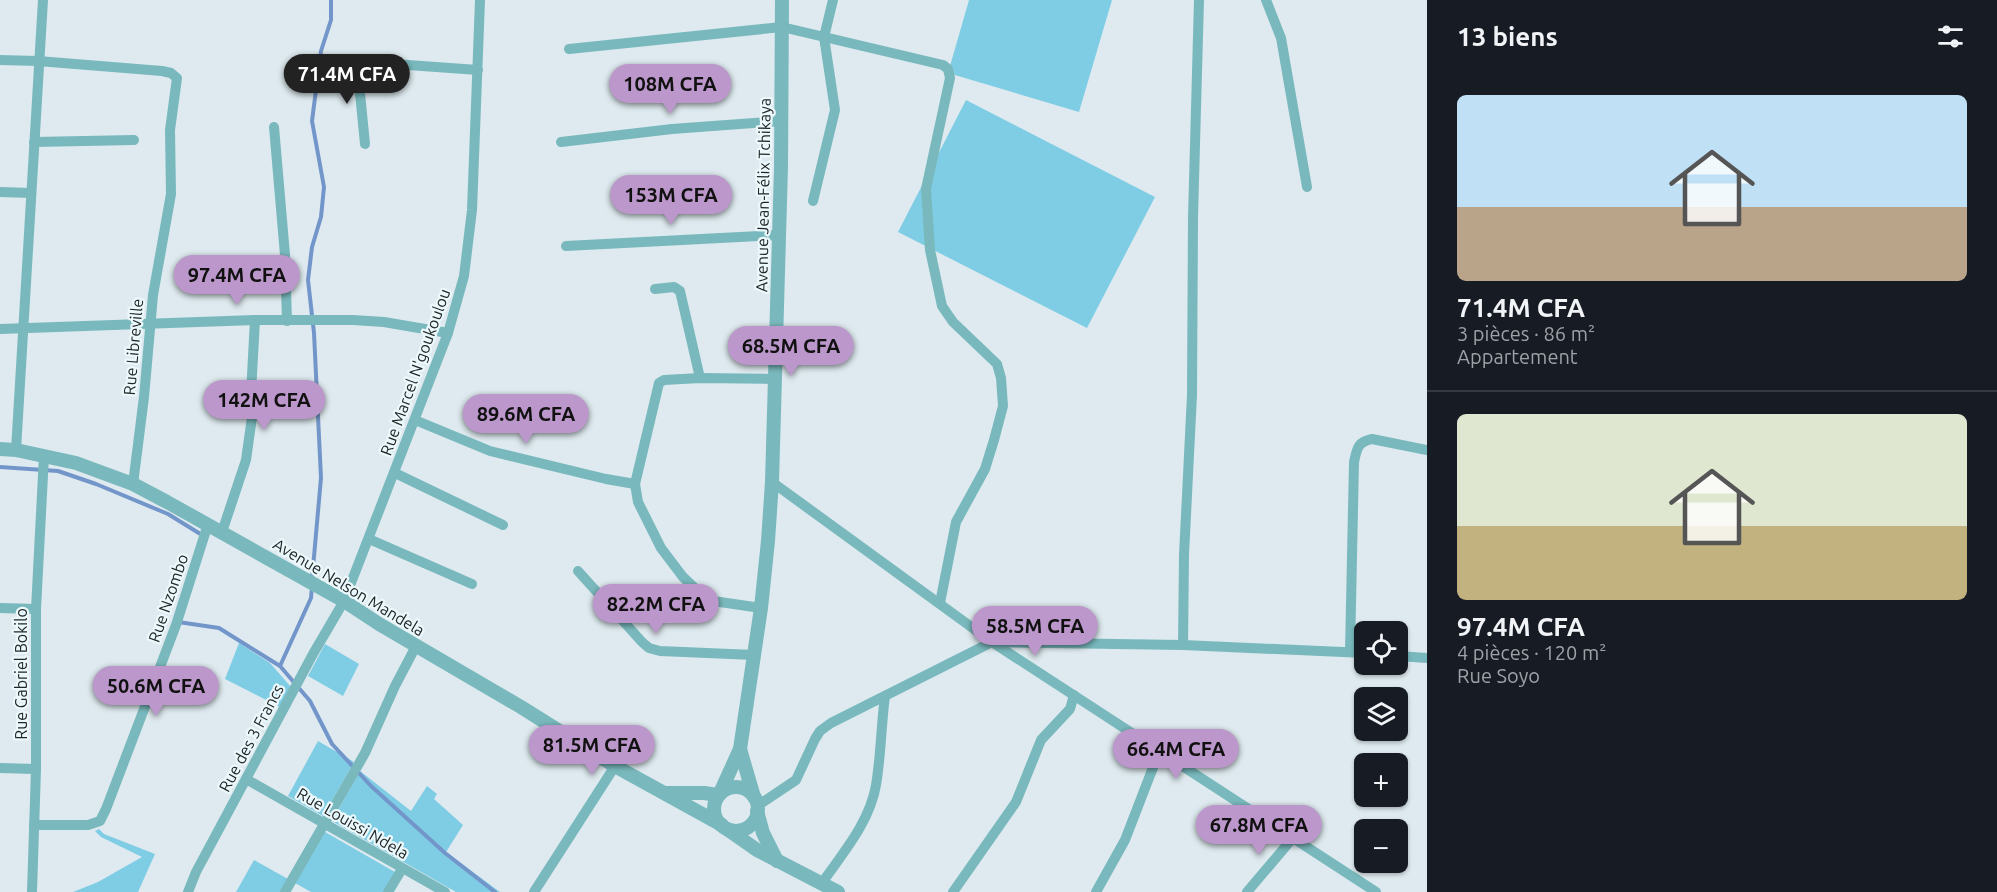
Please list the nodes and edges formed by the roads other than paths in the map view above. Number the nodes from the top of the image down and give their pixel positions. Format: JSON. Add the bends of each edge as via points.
{"nodes":[{"id":1,"x":42,"y":0,"type":"edge"},
{"id":2,"x":480,"y":0,"type":"edge"},
{"id":3,"x":782,"y":0,"type":"edge"},
{"id":4,"x":833,"y":0,"type":"edge"},
{"id":5,"x":1199,"y":0,"type":"edge"},
{"id":6,"x":1266,"y":0,"type":"edge"},
{"id":7,"x":782,"y":27,"type":"junction"},
{"id":8,"x":824,"y":37,"type":"junction"},
{"id":9,"x":569,"y":49,"type":"dead end"},
{"id":10,"x":0,"y":60,"type":"edge"},
{"id":11,"x":338,"y":60,"type":"dead end"},
{"id":12,"x":38,"y":61,"type":"junction"},
{"id":13,"x":357,"y":63,"type":"junction"},
{"id":14,"x":478,"y":70,"type":"junction"},
{"id":15,"x":782,"y":121,"type":"junction"},
{"id":16,"x":274,"y":128,"type":"dead end"},
{"id":17,"x":134,"y":140,"type":"dead end"},
{"id":18,"x":34,"y":142,"type":"junction"},
{"id":19,"x":561,"y":142,"type":"dead end"},
{"id":20,"x":365,"y":144,"type":"dead end"},
{"id":21,"x":1307,"y":186,"type":"dead end"},
{"id":22,"x":0,"y":192,"type":"edge"},
{"id":23,"x":31,"y":193,"type":"junction"},
{"id":24,"x":813,"y":201,"type":"dead end"},
{"id":25,"x":779,"y":235,"type":"junction"},
{"id":26,"x":566,"y":246,"type":"dead end"},
{"id":27,"x":655,"y":289,"type":"dead end"},
{"id":28,"x":255,"y":320,"type":"junction"},
{"id":29,"x":287,"y":321,"type":"junction"},
{"id":30,"x":150,"y":325,"type":"junction"},
{"id":31,"x":0,"y":329,"type":"edge"},
{"id":32,"x":23,"y":330,"type":"junction"},
{"id":33,"x":447,"y":333,"type":"junction"},
{"id":34,"x":700,"y":378,"type":"junction"},
{"id":35,"x":776,"y":379,"type":"junction"},
{"id":36,"x":415,"y":420,"type":"junction"},
{"id":37,"x":0,"y":449,"type":"edge"},
{"id":38,"x":16,"y":450,"type":"junction"},
{"id":39,"x":1427,"y":450,"type":"edge"},
{"id":40,"x":44,"y":456,"type":"junction"},
{"id":41,"x":395,"y":473,"type":"junction"},
{"id":42,"x":772,"y":482,"type":"junction"},
{"id":43,"x":133,"y":484,"type":"junction"},
{"id":44,"x":635,"y":484,"type":"junction"},
{"id":45,"x":208,"y":524,"type":"junction"},
{"id":46,"x":503,"y":525,"type":"dead end"},
{"id":47,"x":222,"y":532,"type":"junction"},
{"id":48,"x":369,"y":539,"type":"junction"},
{"id":49,"x":578,"y":571,"type":"dead end"},
{"id":50,"x":472,"y":584,"type":"dead end"},
{"id":51,"x":344,"y":601,"type":"junction"},
{"id":52,"x":940,"y":603,"type":"junction"},
{"id":53,"x":0,"y":608,"type":"edge"},
{"id":54,"x":761,"y":608,"type":"junction"},
{"id":55,"x":36,"y":609,"type":"junction"},
{"id":56,"x":992,"y":642,"type":"junction"},
{"id":57,"x":1183,"y":645,"type":"junction"},
{"id":58,"x":416,"y":646,"type":"junction"},
{"id":59,"x":1350,"y":652,"type":"junction"},
{"id":60,"x":1354,"y":652,"type":"edge"},
{"id":61,"x":754,"y":655,"type":"junction"},
{"id":62,"x":1408,"y":657,"type":"edge"},
{"id":63,"x":1427,"y":658,"type":"edge"},
{"id":64,"x":1074,"y":695,"type":"junction"},
{"id":65,"x":885,"y":696,"type":"junction"},
{"id":66,"x":740,"y":749,"type":"junction"},
{"id":67,"x":1159,"y":752,"type":"junction"},
{"id":68,"x":615,"y":766,"type":"junction"},
{"id":69,"x":0,"y":768,"type":"edge"},
{"id":70,"x":36,"y":770,"type":"junction"},
{"id":71,"x":246,"y":779,"type":"junction"},
{"id":72,"x":665,"y":793,"type":"junction"},
{"id":73,"x":719,"y":794,"type":"junction"},
{"id":74,"x":756,"y":805,"type":"junction"},
{"id":75,"x":324,"y":824,"type":"junction"},
{"id":76,"x":34,"y":825,"type":"junction"},
{"id":77,"x":724,"y":827,"type":"junction"},
{"id":78,"x":1292,"y":839,"type":"junction"},
{"id":79,"x":777,"y":861,"type":"junction"},
{"id":80,"x":402,"y":869,"type":"junction"},
{"id":81,"x":822,"y":883,"type":"junction"},
{"id":82,"x":32,"y":892,"type":"edge"},
{"id":83,"x":188,"y":892,"type":"edge"},
{"id":84,"x":285,"y":892,"type":"edge"},
{"id":85,"x":388,"y":892,"type":"edge"},
{"id":86,"x":446,"y":892,"type":"edge"},
{"id":87,"x":534,"y":892,"type":"edge"},
{"id":88,"x":838,"y":892,"type":"edge"},
{"id":89,"x":953,"y":892,"type":"edge"},
{"id":90,"x":1096,"y":892,"type":"edge"},
{"id":91,"x":1247,"y":892,"type":"edge"},
{"id":92,"x":1376,"y":892,"type":"edge"}],
"edges":[{"from":1,"to":12,"type":"street"},
{"from":2,"to":14,"type":"street","name":"Rue Marcel N'goukoulou"},
{"from":3,"to":7,"type":"street","name":"Avenue Jean-Félix Tchikaya"},
{"from":4,"to":8,"type":"street"},
{"from":5,"to":57,"type":"street"},
{"from":6,"to":21,"type":"street","via":[[1281,38]]},
{"from":7,"to":8,"type":"street"},
{"from":7,"to":9,"type":"street"},
{"from":7,"to":15,"type":"street","name":"Avenue Jean-Félix Tchikaya"},
{"from":8,"to":24,"type":"street","via":[[835,110]]},
{"from":8,"to":52,"type":"street","via":[[943,65],[950,78],[926,189],[930,250],[942,306],[953,322],[997,364],[1003,406],[984,469],[956,522]]},
{"from":10,"to":12,"type":"street"},
{"from":11,"to":13,"type":"street"},
{"from":12,"to":18,"type":"street"},
{"from":12,"to":30,"type":"street","name":"Rue Libreville","via":[[171,73],[177,78],[170,130],[171,194]]},
{"from":13,"to":14,"type":"street"},
{"from":13,"to":20,"type":"street"},
{"from":14,"to":33,"type":"street","name":"Rue Marcel N'goukoulou","via":[[472,210],[465,265]]},
{"from":15,"to":19,"type":"street"},
{"from":15,"to":25,"type":"street","name":"Avenue Jean-Félix Tchikaya"},
{"from":16,"to":29,"type":"street"},
{"from":17,"to":18,"type":"street"},
{"from":18,"to":23,"type":"street"},
{"from":22,"to":23,"type":"street"},
{"from":23,"to":32,"type":"street"},
{"from":25,"to":26,"type":"street"},
{"from":25,"to":35,"type":"street","name":"Avenue Jean-Félix Tchikaya"},
{"from":27,"to":34,"type":"street","via":[[674,287],[680,291]]},
{"from":28,"to":29,"type":"street"},
{"from":28,"to":30,"type":"street"},
{"from":28,"to":47,"type":"street","via":[[252,417],[246,460]]},
{"from":29,"to":33,"type":"street","via":[[384,322]]},
{"from":30,"to":32,"type":"street"},
{"from":30,"to":43,"type":"street","name":"Rue Libreville"},
{"from":31,"to":32,"type":"street"},
{"from":32,"to":38,"type":"street"},
{"from":33,"to":36,"type":"street","name":"Rue Marcel N'goukoulou"},
{"from":34,"to":35,"type":"street"},
{"from":34,"to":44,"type":"street","via":[[659,383]]},
{"from":35,"to":42,"type":"street","name":"Avenue Jean-Félix Tchikaya"},
{"from":36,"to":41,"type":"street","name":"Rue Marcel N'goukoulou"},
{"from":36,"to":44,"type":"street","via":[[490,451]]},
{"from":37,"to":38,"type":"street","name":"Avenue Nelson Mandela"},
{"from":38,"to":40,"type":"street","name":"Avenue Nelson Mandela"},
{"from":39,"to":59,"type":"street","via":[[1371,439],[1358,445],[1354,462]]},
{"from":40,"to":43,"type":"street","name":"Avenue Nelson Mandela"},
{"from":40,"to":55,"type":"street","name":"Rue Gabriel Bokilo"},
{"from":41,"to":46,"type":"street"},
{"from":41,"to":48,"type":"street","name":"Rue Marcel N'goukoulou"},
{"from":42,"to":52,"type":"street"},
{"from":42,"to":54,"type":"street","name":"Avenue Jean-Félix Tchikaya"},
{"from":43,"to":45,"type":"street","name":"Avenue Nelson Mandela"},
{"from":44,"to":54,"type":"street","via":[[638,502],[661,548],[689,583],[713,601]]},
{"from":45,"to":47,"type":"street","name":"Avenue Nelson Mandela"},
{"from":45,"to":76,"type":"street","name":"Rue Nzombo","via":[[176,625],[100,821],[88,825]]},
{"from":47,"to":51,"type":"street","name":"Avenue Nelson Mandela"},
{"from":48,"to":50,"type":"street"},
{"from":48,"to":51,"type":"street","name":"Rue Marcel N'goukoulou"},
{"from":49,"to":61,"type":"street","via":[[649,648]]},
{"from":51,"to":58,"type":"street","name":"Avenue Nelson Mandela"},
{"from":51,"to":71,"type":"street","name":"Rue des 3 Francs"},
{"from":52,"to":56,"type":"street"},
{"from":53,"to":55,"type":"street"},
{"from":54,"to":61,"type":"street","name":"Avenue Jean-Félix Tchikaya"},
{"from":55,"to":70,"type":"street","name":"Rue Gabriel Bokilo"},
{"from":56,"to":57,"type":"street"},
{"from":56,"to":64,"type":"street"},
{"from":56,"to":65,"type":"street"},
{"from":57,"to":59,"type":"street"},
{"from":58,"to":68,"type":"street","name":"Avenue Nelson Mandela"},
{"from":58,"to":75,"type":"street","via":[[365,753]]},
{"from":59,"to":60,"type":"street"},
{"from":61,"to":66,"type":"street","name":"Avenue Jean-Félix Tchikaya"},
{"from":62,"to":63,"type":"street"},
{"from":64,"to":67,"type":"street"},
{"from":64,"to":89,"type":"street","via":[[1070,709],[1041,740],[1016,802]]},
{"from":65,"to":74,"type":"street","via":[[820,731],[796,780]]},
{"from":65,"to":81,"type":"street","via":[[876,787],[869,809]]},
{"from":66,"to":73,"type":"street","name":"Avenue Jean-Félix Tchikaya"},
{"from":66,"to":74,"type":"street","name":"Avenue Jean-Félix Tchikaya"},
{"from":67,"to":78,"type":"street"},
{"from":67,"to":90,"type":"street","via":[[1125,840]]},
{"from":68,"to":72,"type":"street","name":"Avenue Nelson Mandela"},
{"from":68,"to":87,"type":"street"},
{"from":69,"to":70,"type":"street"},
{"from":70,"to":76,"type":"street","name":"Rue Gabriel Bokilo"},
{"from":71,"to":75,"type":"street","name":"Rue Louissi Ndela"},
{"from":71,"to":83,"type":"street","name":"Rue des 3 Francs"},
{"from":72,"to":73,"type":"street"},
{"from":72,"to":77,"type":"street","name":"Avenue Nelson Mandela"},
{"from":73,"to":74,"type":"street","via":[[742,788]]},
{"from":73,"to":77,"type":"street","via":[[714,814]]},
{"from":74,"to":77,"type":"street","via":[[752,824],[732,830]]},
{"from":74,"to":79,"type":"street","name":"Avenue Jean-Félix Tchikaya","via":[[763,833]]},
{"from":75,"to":80,"type":"street","name":"Rue Louissi Ndela"},
{"from":75,"to":84,"type":"street"},
{"from":76,"to":82,"type":"street","name":"Rue Gabriel Bokilo"},
{"from":77,"to":79,"type":"street","name":"Avenue Nelson Mandela"},
{"from":78,"to":91,"type":"street"},
{"from":78,"to":92,"type":"street"},
{"from":79,"to":81,"type":"street"},
{"from":80,"to":85,"type":"street"},
{"from":80,"to":86,"type":"street","name":"Rue Louissi Ndela"},
{"from":81,"to":88,"type":"street"}]}
